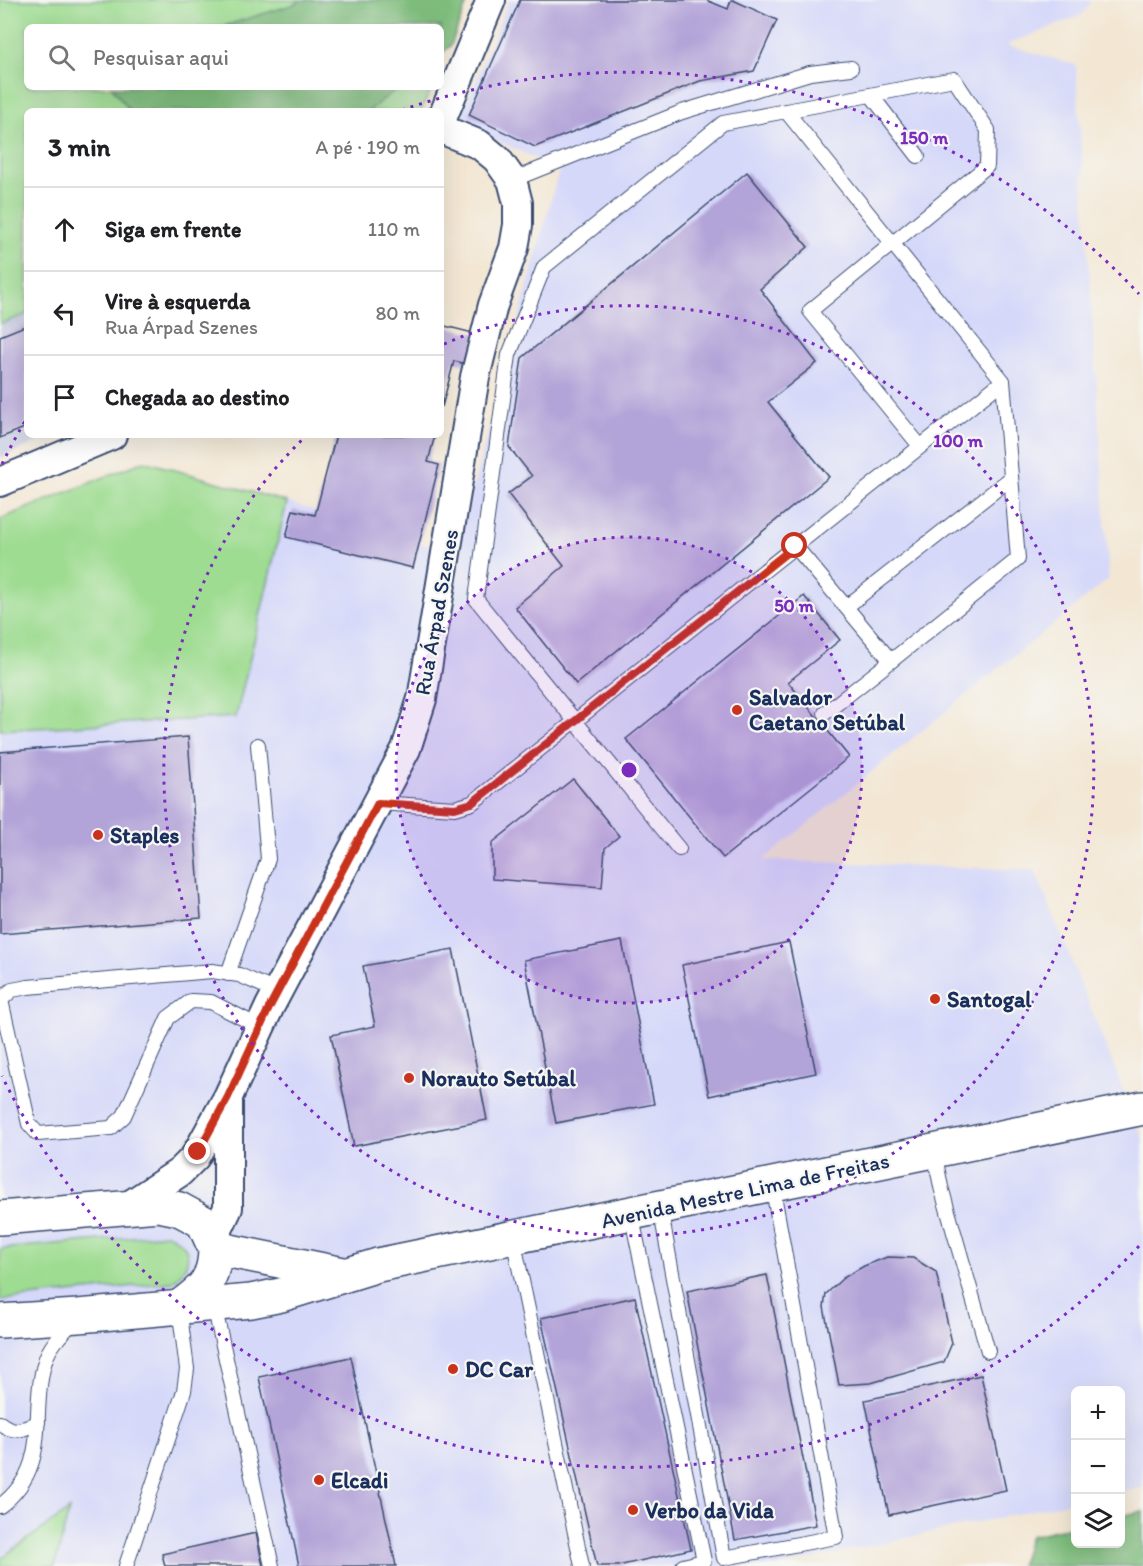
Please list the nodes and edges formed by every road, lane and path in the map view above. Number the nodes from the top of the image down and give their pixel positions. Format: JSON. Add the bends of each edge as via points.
{"nodes":[{"id":1,"x":491,"y":0,"type":"edge"},
{"id":2,"x":851,"y":68,"type":"dead end"},
{"id":3,"x":871,"y":95,"type":"junction"},
{"id":4,"x":786,"y":111,"type":"junction"},
{"id":5,"x":444,"y":115,"type":"edge"},
{"id":6,"x":444,"y":130,"type":"edge"},
{"id":7,"x":918,"y":156,"type":"dead end"},
{"id":8,"x":512,"y":180,"type":"junction"},
{"id":9,"x":892,"y":243,"type":"junction"},
{"id":10,"x":1003,"y":381,"type":"junction"},
{"id":11,"x":105,"y":438,"type":"edge"},
{"id":12,"x":920,"y":446,"type":"junction"},
{"id":13,"x":1011,"y":478,"type":"junction"},
{"id":14,"x":0,"y":482,"type":"edge"},
{"id":15,"x":795,"y":546,"type":"junction"},
{"id":16,"x":846,"y":607,"type":"junction"},
{"id":17,"x":891,"y":661,"type":"junction"},
{"id":18,"x":825,"y":713,"type":"dead end"},
{"id":19,"x":574,"y":722,"type":"junction"},
{"id":20,"x":258,"y":745,"type":"dead end"},
{"id":21,"x":378,"y":803,"type":"junction"},
{"id":22,"x":679,"y":849,"type":"dead end"},
{"id":23,"x":228,"y":974,"type":"junction"},
{"id":24,"x":278,"y":992,"type":"junction"},
{"id":25,"x":260,"y":1027,"type":"junction"},
{"id":26,"x":228,"y":1097,"type":"junction"},
{"id":27,"x":1143,"y":1108,"type":"edge"},
{"id":28,"x":934,"y":1151,"type":"junction"},
{"id":29,"x":772,"y":1184,"type":"junction"},
{"id":30,"x":127,"y":1207,"type":"junction"},
{"id":31,"x":645,"y":1210,"type":"junction"},
{"id":32,"x":0,"y":1218,"type":"edge"},
{"id":33,"x":513,"y":1238,"type":"junction"},
{"id":34,"x":214,"y":1245,"type":"junction"},
{"id":35,"x":348,"y":1275,"type":"junction"},
{"id":36,"x":214,"y":1305,"type":"junction"},
{"id":37,"x":179,"y":1307,"type":"junction"},
{"id":38,"x":78,"y":1316,"type":"junction"},
{"id":39,"x":0,"y":1321,"type":"edge"},
{"id":40,"x":988,"y":1351,"type":"dead end"},
{"id":41,"x":38,"y":1422,"type":"junction"},
{"id":42,"x":0,"y":1423,"type":"edge"},
{"id":43,"x":0,"y":1506,"type":"edge"},
{"id":44,"x":126,"y":1566,"type":"edge"},
{"id":45,"x":272,"y":1566,"type":"edge"},
{"id":46,"x":582,"y":1566,"type":"edge"},
{"id":47,"x":683,"y":1566,"type":"edge"}],
"edges":[{"from":1,"to":5,"type":"street"},
{"from":2,"to":8,"type":"lane","via":[[810,74],[682,112]]},
{"from":3,"to":4,"type":"lane"},
{"from":3,"to":7,"type":"lane"},
{"from":3,"to":9,"type":"lane","via":[[954,79],[988,130],[987,166]]},
{"from":4,"to":9,"type":"lane"},
{"from":4,"to":19,"type":"lane","via":[[723,123],[544,267],[509,355],[476,600]]},
{"from":6,"to":8,"type":"street","name":"Rua Árpad Szenes","via":[[480,145],[497,159]]},
{"from":8,"to":21,"type":"street","name":"Rua Árpad Szenes","via":[[518,202],[518,225],[475,377],[422,699],[406,749]]},
{"from":9,"to":10,"type":"lane"},
{"from":9,"to":12,"type":"lane","via":[[810,311]]},
{"from":10,"to":12,"type":"lane"},
{"from":10,"to":13,"type":"lane"},
{"from":11,"to":14,"type":"street"},
{"from":12,"to":15,"type":"lane"},
{"from":13,"to":16,"type":"lane"},
{"from":13,"to":17,"type":"lane","via":[[1018,559]]},
{"from":15,"to":16,"type":"lane"},
{"from":15,"to":19,"type":"lane"},
{"from":16,"to":17,"type":"lane"},
{"from":17,"to":18,"type":"lane"},
{"from":19,"to":21,"type":"lane","via":[[472,803],[455,808]]},
{"from":19,"to":22,"type":"lane"},
{"from":20,"to":23,"type":"lane","via":[[268,859]]},
{"from":21,"to":24,"type":"street","name":"Rua Árpad Szenes"},
{"from":23,"to":24,"type":"lane"},
{"from":23,"to":25,"type":"lane","via":[[186,972],[12,990],[1,1000],[29,1124],[38,1134],[111,1128],[124,1116],[168,1018],[191,1001],[211,1002]]},
{"from":24,"to":25,"type":"street","name":"Rua Árpad Szenes"},
{"from":25,"to":26,"type":"street","name":"Rua Árpad Szenes"},
{"from":26,"to":30,"type":"street","name":"Rua Árpad Szenes","via":[[195,1157],[180,1172]]},
{"from":26,"to":34,"type":"street","name":"Rua Árpad Szenes","via":[[228,1208]]},
{"from":27,"to":28,"type":"main road","name":"Avenida Mestre Lima de Freitas"},
{"from":28,"to":29,"type":"main road","name":"Avenida Mestre Lima de Freitas"},
{"from":28,"to":40,"type":"lane"},
{"from":29,"to":31,"type":"main road","name":"Avenida Mestre Lima de Freitas"},
{"from":29,"to":31,"type":"lane","via":[[836,1537],[724,1558]]},
{"from":30,"to":32,"type":"main road"},
{"from":30,"to":34,"type":"main road","via":[[159,1204],[179,1209],[203,1222]]},
{"from":31,"to":33,"type":"main road","name":"Avenida Mestre Lima de Freitas"},
{"from":31,"to":47,"type":"lane","via":[[704,1561]]},
{"from":33,"to":35,"type":"main road","name":"Avenida Mestre Lima de Freitas","via":[[378,1265]]},
{"from":33,"to":46,"type":"lane"},
{"from":34,"to":35,"type":"main road","name":"Avenida Mestre Lima de Freitas"},
{"from":34,"to":37,"type":"main road","via":[[215,1262],[209,1281]]},
{"from":35,"to":36,"type":"main road","name":"Avenida Mestre Lima de Freitas","via":[[281,1295]]},
{"from":36,"to":37,"type":"main road","name":"Avenida Mestre Lima de Freitas"},
{"from":36,"to":45,"type":"lane"},
{"from":37,"to":38,"type":"main road","name":"Avenida Mestre Lima de Freitas"},
{"from":37,"to":44,"type":"lane","via":[[187,1369],[184,1391]]},
{"from":38,"to":39,"type":"main road","name":"Avenida Mestre Lima de Freitas"},
{"from":38,"to":41,"type":"lane","via":[[56,1340],[45,1360]]},
{"from":41,"to":42,"type":"lane","via":[[22,1431],[7,1429]]},
{"from":41,"to":43,"type":"lane","via":[[30,1469],[19,1490]]}]}
